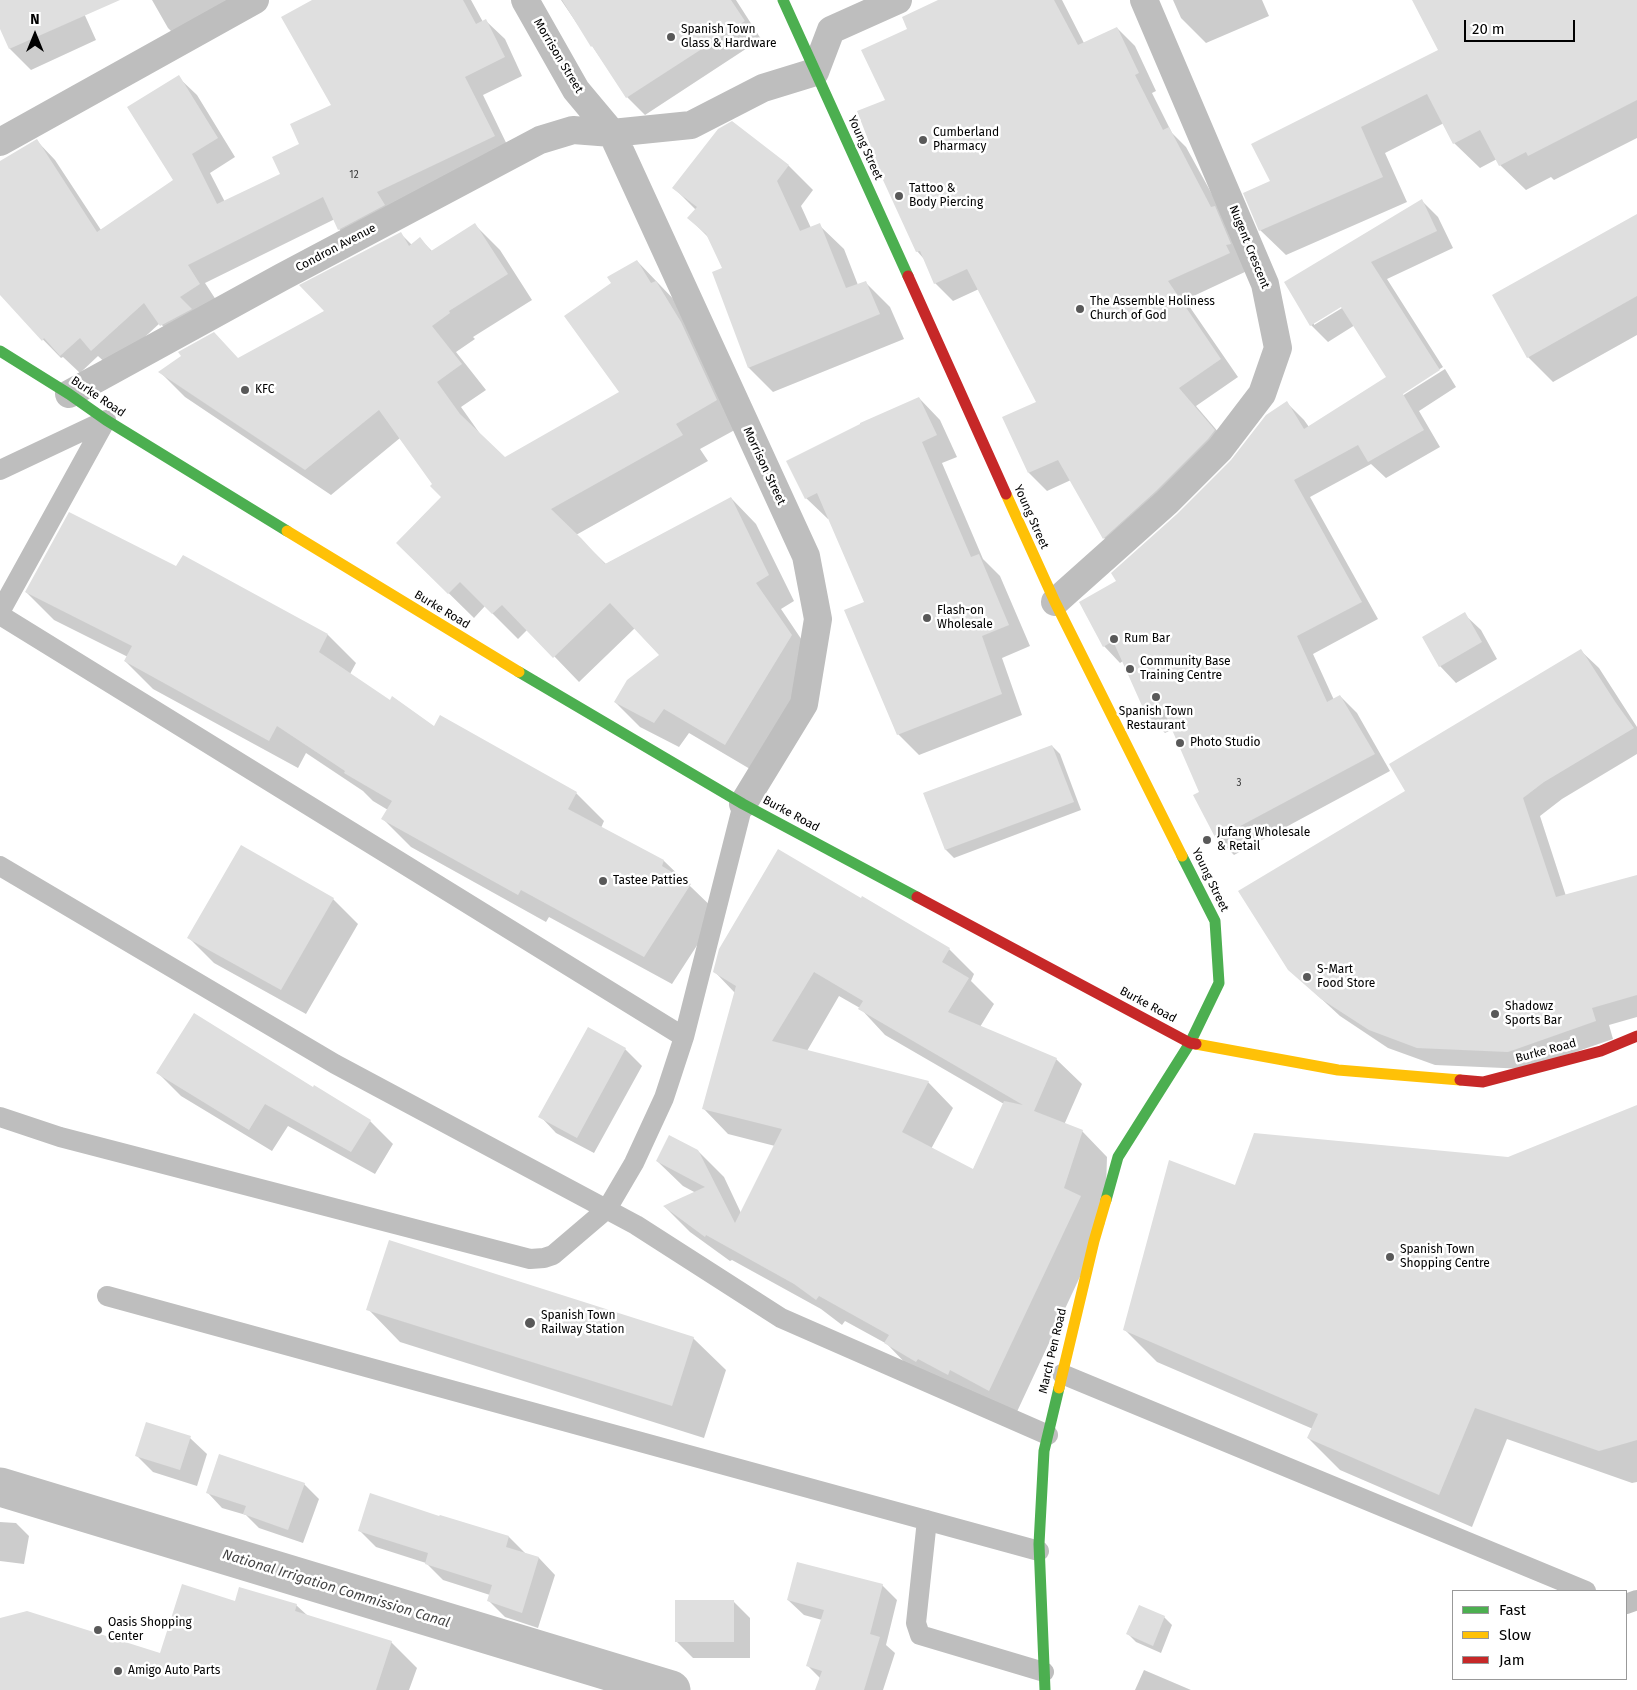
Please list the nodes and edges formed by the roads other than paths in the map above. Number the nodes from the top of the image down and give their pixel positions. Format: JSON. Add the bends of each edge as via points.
{"nodes":[{"id":1,"x":255,"y":0,"type":"edge"},
{"id":2,"x":525,"y":0,"type":"edge"},
{"id":3,"x":783,"y":0,"type":"edge"},
{"id":4,"x":898,"y":0,"type":"edge"},
{"id":5,"x":1144,"y":0,"type":"edge"},
{"id":6,"x":815,"y":72,"type":"junction"},
{"id":7,"x":612,"y":133,"type":"junction"},
{"id":8,"x":0,"y":142,"type":"edge"},
{"id":9,"x":0,"y":352,"type":"edge"},
{"id":10,"x":69,"y":394,"type":"junction"},
{"id":11,"x":106,"y":420,"type":"junction"},
{"id":12,"x":0,"y":470,"type":"edge"},
{"id":13,"x":1055,"y":602,"type":"junction"},
{"id":14,"x":0,"y":613,"type":"edge"},
{"id":15,"x":744,"y":804,"type":"junction"},
{"id":16,"x":0,"y":866,"type":"edge"},
{"id":17,"x":1637,"y":1036,"type":"edge"},
{"id":18,"x":684,"y":1037,"type":"junction"},
{"id":19,"x":1190,"y":1043,"type":"junction"},
{"id":20,"x":0,"y":1117,"type":"edge"},
{"id":21,"x":607,"y":1209,"type":"junction"},
{"id":22,"x":107,"y":1296,"type":"dead end"},
{"id":23,"x":1062,"y":1374,"type":"junction"},
{"id":24,"x":1048,"y":1435,"type":"junction"},
{"id":25,"x":928,"y":1520,"type":"junction"},
{"id":26,"x":1040,"y":1551,"type":"junction"},
{"id":27,"x":1584,"y":1590,"type":"edge"},
{"id":28,"x":1045,"y":1681,"type":"edge"}],
"edges":[{"from":1,"to":8,"type":"street"},
{"from":2,"to":7,"type":"street","name":"Morrison Street","via":[[576,90]]},
{"from":3,"to":6,"type":"main road","name":"Young Street"},
{"from":4,"to":6,"type":"street","via":[[831,30]]},
{"from":5,"to":13,"type":"street","name":"Nugent Crescent","via":[[1265,284],[1278,348],[1262,394],[1220,449],[1167,502]]},
{"from":6,"to":7,"type":"street","via":[[763,88],[691,125]]},
{"from":6,"to":13,"type":"main road","name":"Young Street"},
{"from":7,"to":10,"type":"street","name":"Condron Avenue","via":[[573,130],[540,140]]},
{"from":7,"to":15,"type":"street","name":"Morrison Street","via":[[806,556],[818,619],[804,704]]},
{"from":9,"to":10,"type":"main road","name":"Burke Road"},
{"from":10,"to":11,"type":"main road","name":"Burke Road"},
{"from":11,"to":12,"type":"lane"},
{"from":11,"to":14,"type":"lane"},
{"from":11,"to":15,"type":"main road","name":"Burke Road","via":[[442,627]]},
{"from":13,"to":19,"type":"main road","name":"Young Street","via":[[1215,921],[1219,983]]},
{"from":14,"to":18,"type":"lane"},
{"from":15,"to":18,"type":"lane"},
{"from":15,"to":19,"type":"main road","name":"Burke Road"},
{"from":16,"to":21,"type":"lane","via":[[335,1064]]},
{"from":17,"to":19,"type":"main road","name":"Burke Road","via":[[1601,1051],[1484,1082],[1338,1070]]},
{"from":18,"to":21,"type":"lane","via":[[664,1098],[634,1163]]},
{"from":19,"to":23,"type":"main road","name":"March Pen Road","via":[[1118,1157]]},
{"from":20,"to":21,"type":"lane","via":[[60,1137],[530,1259],[553,1255]]},
{"from":21,"to":24,"type":"lane","via":[[781,1318]]},
{"from":22,"to":25,"type":"lane"},
{"from":23,"to":24,"type":"main road","name":"March Pen Road"},
{"from":23,"to":27,"type":"lane"},
{"from":24,"to":26,"type":"main road","name":"March Pen Road","via":[[1044,1451]]},
{"from":25,"to":26,"type":"lane"},
{"from":25,"to":28,"type":"lane","via":[[916,1622],[920,1635]]},
{"from":26,"to":28,"type":"main road","name":"March Pen Road"}]}
